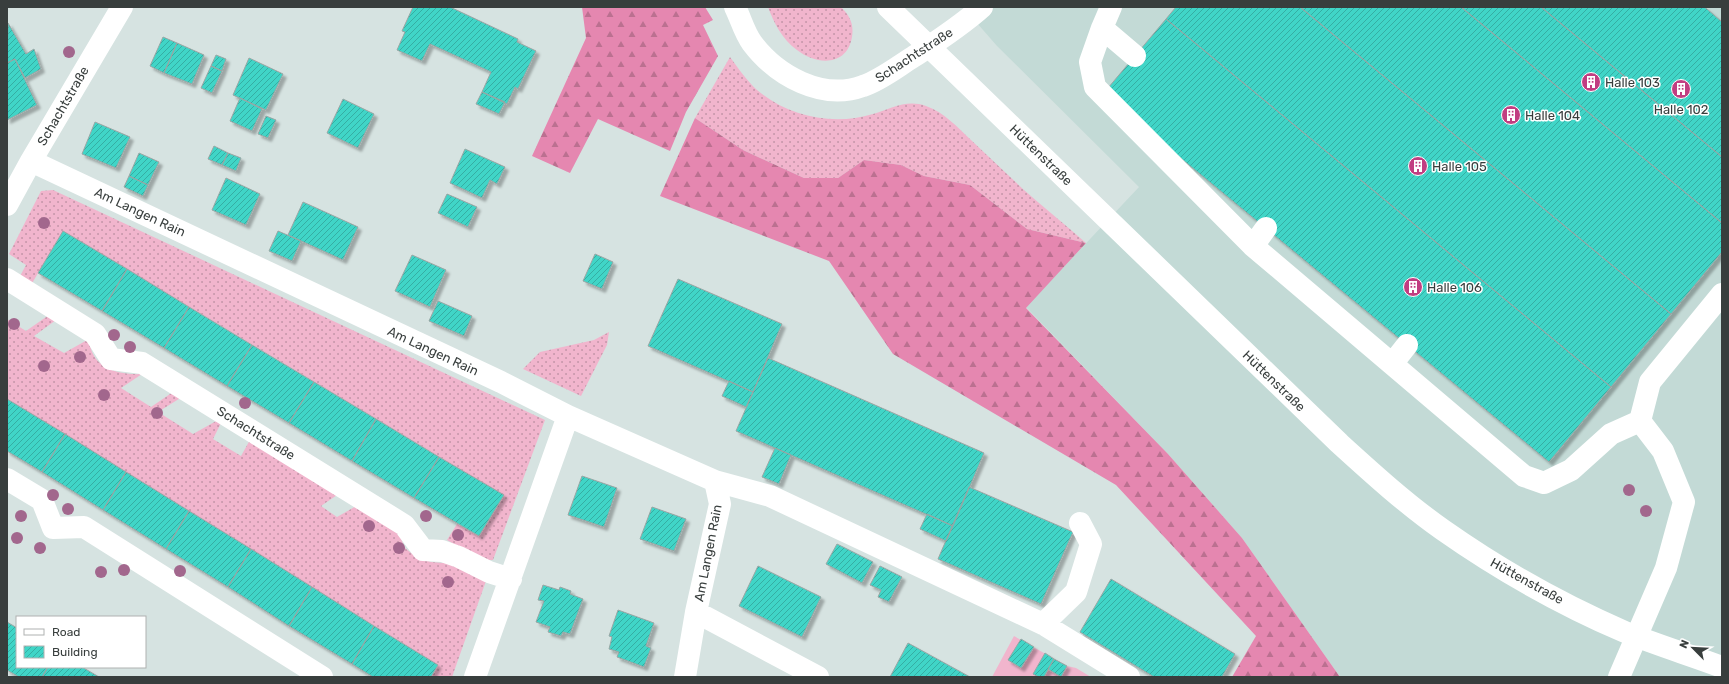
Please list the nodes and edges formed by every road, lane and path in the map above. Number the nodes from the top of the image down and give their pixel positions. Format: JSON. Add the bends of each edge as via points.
{"nodes":[{"id":1,"x":122,"y":7,"type":"edge"},
{"id":2,"x":735,"y":7,"type":"edge"},
{"id":3,"x":888,"y":7,"type":"edge"},
{"id":4,"x":982,"y":7,"type":"edge"},
{"id":5,"x":1111,"y":7,"type":"edge"},
{"id":6,"x":1102,"y":28,"type":"junction"},
{"id":7,"x":929,"y":46,"type":"junction"},
{"id":8,"x":1135,"y":56,"type":"dead end"},
{"id":9,"x":31,"y":161,"type":"junction"},
{"id":10,"x":13,"y":181,"type":"edge"},
{"id":11,"x":7,"y":205,"type":"edge"},
{"id":12,"x":1266,"y":228,"type":"dead end"},
{"id":13,"x":1253,"y":246,"type":"junction"},
{"id":14,"x":7,"y":279,"type":"edge"},
{"id":15,"x":1722,"y":294,"type":"edge"},
{"id":16,"x":1407,"y":345,"type":"dead end"},
{"id":17,"x":1392,"y":364,"type":"junction"},
{"id":18,"x":568,"y":416,"type":"junction"},
{"id":19,"x":1640,"y":421,"type":"junction"},
{"id":20,"x":7,"y":479,"type":"edge"},
{"id":21,"x":715,"y":481,"type":"junction"},
{"id":22,"x":1080,"y":522,"type":"dead end"},
{"id":23,"x":510,"y":579,"type":"junction"},
{"id":24,"x":696,"y":612,"type":"junction"},
{"id":25,"x":1043,"y":624,"type":"junction"},
{"id":26,"x":1722,"y":667,"type":"edge"},
{"id":27,"x":322,"y":677,"type":"edge"},
{"id":28,"x":475,"y":677,"type":"edge"},
{"id":29,"x":685,"y":677,"type":"edge"},
{"id":30,"x":818,"y":677,"type":"edge"},
{"id":31,"x":1129,"y":677,"type":"edge"},
{"id":32,"x":1619,"y":677,"type":"edge"}],
"edges":[{"from":1,"to":9,"type":"street","name":"Schachtstraße"},
{"from":2,"to":7,"type":"street","name":"Schachtstraße","via":[[752,42],[767,59],[798,81],[816,88],[833,91],[863,87]]},
{"from":3,"to":7,"type":"street","name":"Hüttenstraße"},
{"from":4,"to":7,"type":"street","name":"Schachtstraße"},
{"from":5,"to":6,"type":"street"},
{"from":6,"to":8,"type":"street"},
{"from":6,"to":13,"type":"street","via":[[1090,62],[1095,87]]},
{"from":7,"to":26,"type":"street","name":"Hüttenstraße","via":[[1338,443],[1386,486],[1443,530],[1546,594],[1625,632]]},
{"from":9,"to":10,"type":"street","name":"Schachtstraße"},
{"from":9,"to":18,"type":"street","name":"Am Langen Rain"},
{"from":10,"to":11,"type":"street","name":"Schachtstraße"},
{"from":12,"to":13,"type":"street"},
{"from":13,"to":17,"type":"street"},
{"from":14,"to":23,"type":"street","name":"Schachtstraße","via":[[94,334],[111,359],[142,363],[404,525],[423,550],[442,551]]},
{"from":15,"to":19,"type":"street","via":[[1650,382]]},
{"from":16,"to":17,"type":"street"},
{"from":17,"to":19,"type":"street","via":[[1524,476],[1544,483],[1571,470],[1611,434]]},
{"from":18,"to":21,"type":"street","name":"Am Langen Rain"},
{"from":18,"to":23,"type":"street"},
{"from":19,"to":32,"type":"street","via":[[1663,451],[1684,502],[1666,568]]},
{"from":20,"to":27,"type":"street","via":[[42,500],[52,528],[84,527]]},
{"from":21,"to":24,"type":"street","name":"Am Langen Rain","via":[[720,504]]},
{"from":21,"to":25,"type":"street","via":[[770,496]]},
{"from":22,"to":25,"type":"street","via":[[1091,544],[1076,592]]},
{"from":23,"to":28,"type":"street"},
{"from":24,"to":29,"type":"street","name":"Am Langen Rain"},
{"from":24,"to":30,"type":"street","name":"Am Langen Rain"},
{"from":25,"to":31,"type":"street"}]}
